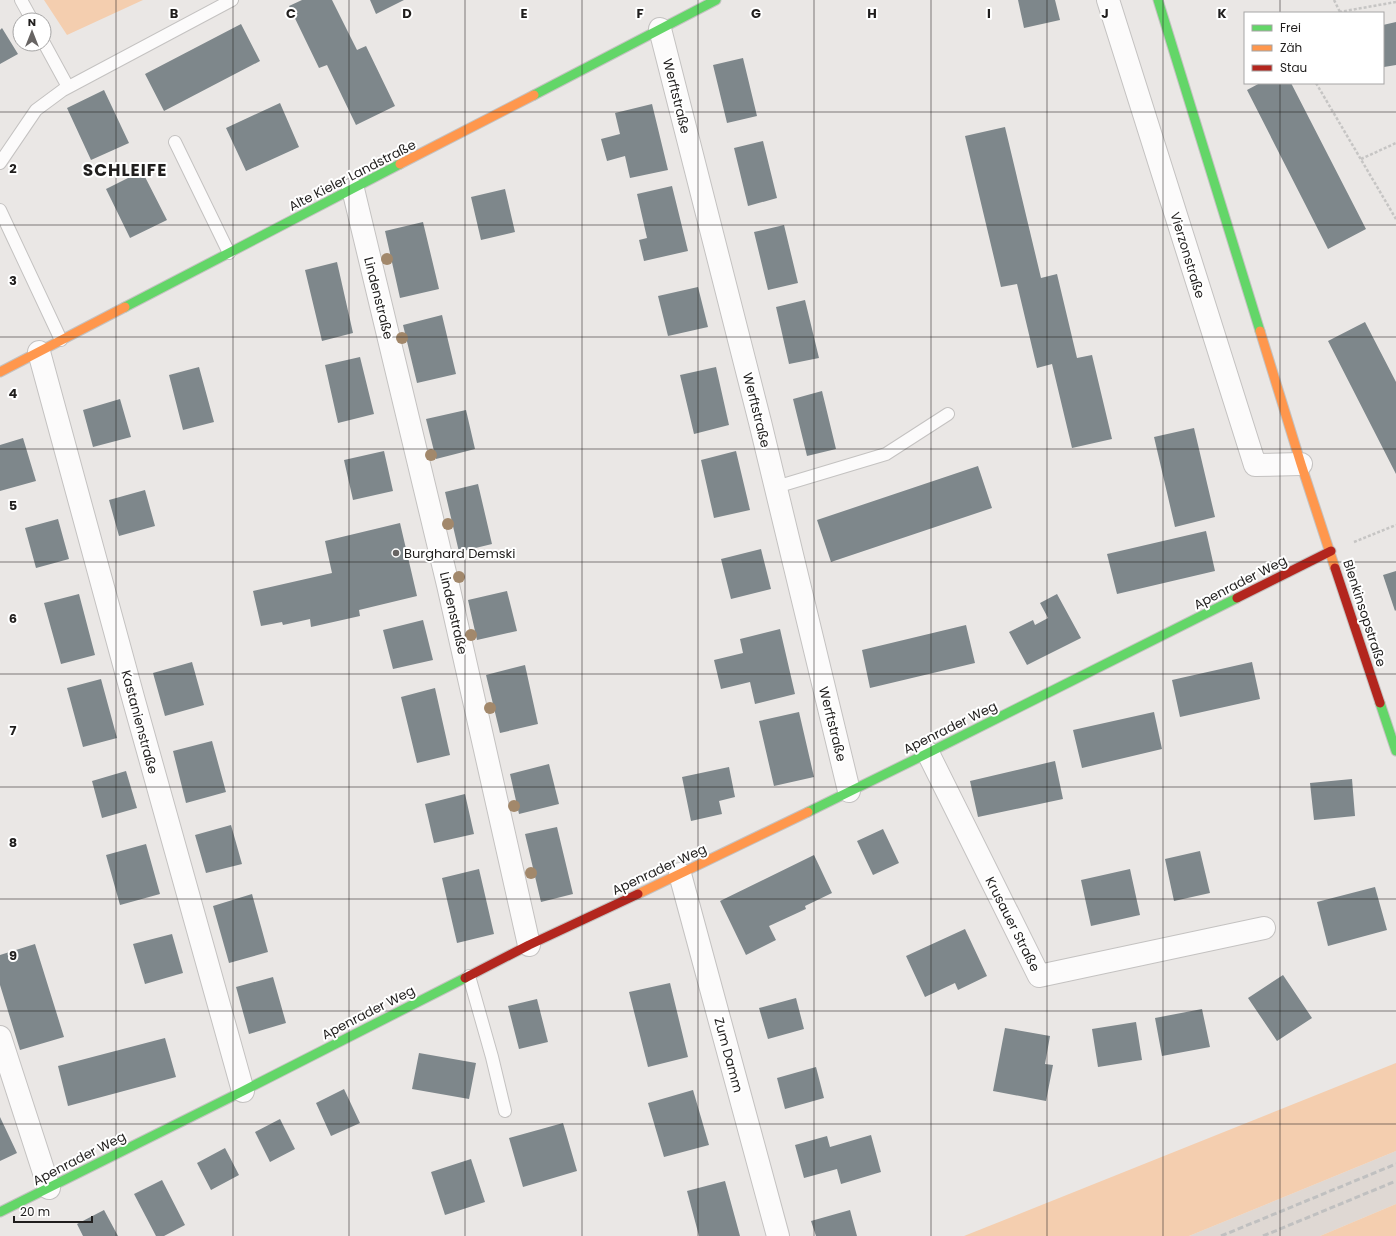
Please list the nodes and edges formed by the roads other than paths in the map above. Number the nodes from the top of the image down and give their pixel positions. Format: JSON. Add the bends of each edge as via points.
{"nodes":[{"id":1,"x":21,"y":0,"type":"edge"},
{"id":2,"x":232,"y":0,"type":"edge"},
{"id":3,"x":716,"y":0,"type":"edge"},
{"id":4,"x":1108,"y":0,"type":"edge"},
{"id":5,"x":1158,"y":0,"type":"edge"},
{"id":6,"x":28,"y":12,"type":"edge"},
{"id":7,"x":660,"y":29,"type":"junction"},
{"id":8,"x":49,"y":52,"type":"edge"},
{"id":9,"x":68,"y":87,"type":"junction"},
{"id":10,"x":175,"y":142,"type":"dead end"},
{"id":11,"x":0,"y":163,"type":"edge"},
{"id":12,"x":352,"y":190,"type":"junction"},
{"id":13,"x":0,"y":210,"type":"edge"},
{"id":14,"x":229,"y":253,"type":"junction"},
{"id":15,"x":61,"y":340,"type":"junction"},
{"id":16,"x":39,"y":352,"type":"junction"},
{"id":17,"x":0,"y":372,"type":"edge"},
{"id":18,"x":948,"y":414,"type":"dead end"},
{"id":19,"x":1301,"y":464,"type":"junction"},
{"id":20,"x":776,"y":487,"type":"junction"},
{"id":21,"x":1331,"y":551,"type":"junction"},
{"id":22,"x":1396,"y":751,"type":"edge"},
{"id":23,"x":928,"y":753,"type":"junction"},
{"id":24,"x":849,"y":791,"type":"junction"},
{"id":25,"x":680,"y":874,"type":"junction"},
{"id":26,"x":1264,"y":928,"type":"dead end"},
{"id":27,"x":529,"y":945,"type":"junction"},
{"id":28,"x":469,"y":976,"type":"junction"},
{"id":29,"x":0,"y":1038,"type":"edge"},
{"id":30,"x":243,"y":1091,"type":"junction"},
{"id":31,"x":505,"y":1112,"type":"dead end"},
{"id":32,"x":48,"y":1188,"type":"junction"},
{"id":33,"x":0,"y":1212,"type":"edge"},
{"id":34,"x":778,"y":1236,"type":"edge"}],
"edges":[{"from":1,"to":6,"type":"lane"},
{"from":2,"to":9,"type":"lane"},
{"from":3,"to":7,"type":"street","name":"Alte Kieler Landstraße"},
{"from":4,"to":19,"type":"street","name":"Vierzonstraße","via":[[1255,465]]},
{"from":5,"to":19,"type":"street"},
{"from":7,"to":12,"type":"street","name":"Alte Kieler Landstraße"},
{"from":7,"to":20,"type":"street","name":"Werftstraße"},
{"from":8,"to":9,"type":"lane"},
{"from":9,"to":11,"type":"lane","via":[[36,110]]},
{"from":10,"to":14,"type":"lane"},
{"from":12,"to":14,"type":"street","name":"Alte Kieler Landstraße"},
{"from":12,"to":27,"type":"street","name":"Lindenstraße","via":[[448,585]]},
{"from":13,"to":15,"type":"lane"},
{"from":14,"to":15,"type":"street","name":"Alte Kieler Landstraße"},
{"from":15,"to":16,"type":"street","name":"Alte Kieler Landstraße"},
{"from":16,"to":17,"type":"street","name":"Alte Kieler Landstraße"},
{"from":16,"to":30,"type":"street","name":"Kastanienstraße"},
{"from":18,"to":20,"type":"lane","via":[[886,454]]},
{"from":19,"to":21,"type":"street"},
{"from":20,"to":24,"type":"street","name":"Werftstraße"},
{"from":21,"to":22,"type":"street","name":"Blenkinsopstraße"},
{"from":21,"to":23,"type":"street","name":"Apenrader Weg"},
{"from":23,"to":24,"type":"street","name":"Apenrader Weg"},
{"from":23,"to":26,"type":"street","name":"Krusauer Straße","via":[[1039,976]]},
{"from":24,"to":25,"type":"street","name":"Apenrader Weg"},
{"from":25,"to":27,"type":"street","name":"Apenrader Weg"},
{"from":25,"to":34,"type":"street","name":"Zum Damm"},
{"from":27,"to":28,"type":"street","name":"Apenrader Weg"},
{"from":28,"to":30,"type":"street","name":"Apenrader Weg"},
{"from":28,"to":31,"type":"lane"},
{"from":29,"to":32,"type":"street"},
{"from":30,"to":32,"type":"street","name":"Apenrader Weg"},
{"from":32,"to":33,"type":"street","name":"Apenrader Weg"}]}
